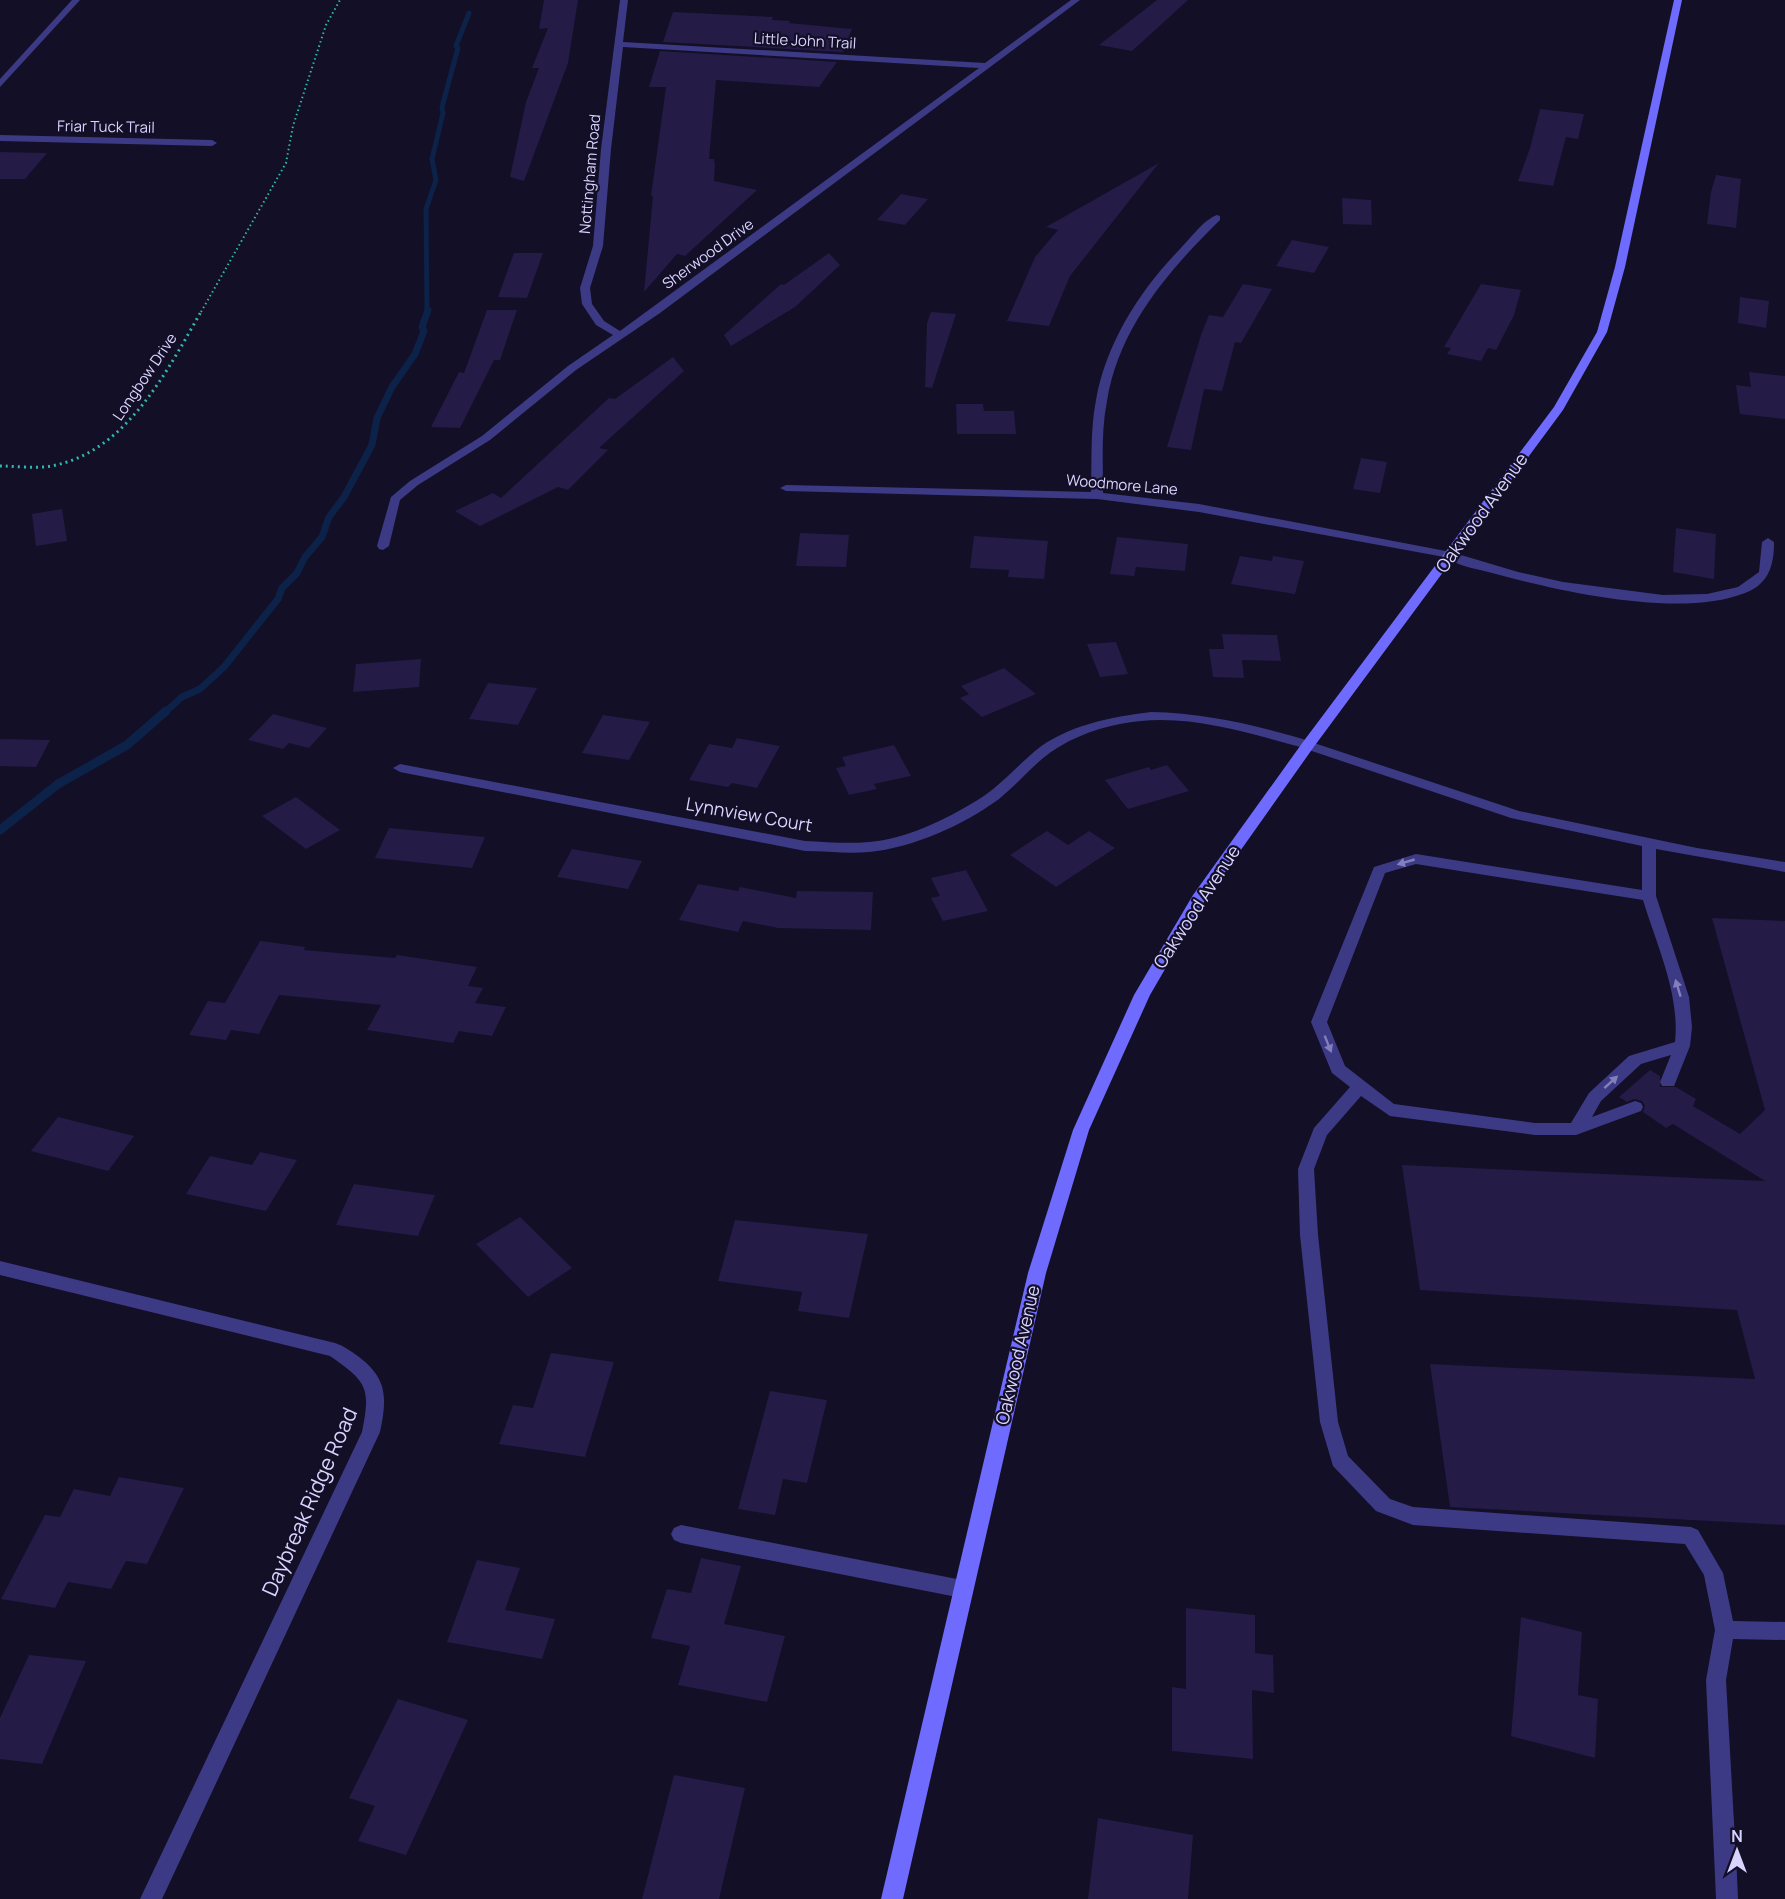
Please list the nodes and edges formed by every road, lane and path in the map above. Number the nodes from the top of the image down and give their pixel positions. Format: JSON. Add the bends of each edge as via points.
{"nodes":[{"id":1,"x":76,"y":0,"type":"edge"},
{"id":2,"x":340,"y":0,"type":"edge"},
{"id":3,"x":624,"y":0,"type":"edge"},
{"id":4,"x":1076,"y":0,"type":"edge"},
{"id":5,"x":1678,"y":0,"type":"edge"},
{"id":6,"x":620,"y":44,"type":"junction"},
{"id":7,"x":988,"y":66,"type":"junction"},
{"id":8,"x":0,"y":84,"type":"edge"},
{"id":9,"x":0,"y":138,"type":"edge"},
{"id":10,"x":212,"y":143,"type":"dead end"},
{"id":11,"x":1217,"y":218,"type":"dead end"},
{"id":12,"x":620,"y":335,"type":"junction"},
{"id":13,"x":0,"y":466,"type":"edge"},
{"id":14,"x":786,"y":488,"type":"dead end"},
{"id":15,"x":1097,"y":496,"type":"junction"},
{"id":16,"x":1768,"y":542,"type":"dead end"},
{"id":17,"x":383,"y":546,"type":"dead end"},
{"id":18,"x":1450,"y":556,"type":"junction"},
{"id":19,"x":1308,"y":744,"type":"junction"},
{"id":20,"x":400,"y":768,"type":"dead end"},
{"id":21,"x":1649,"y":844,"type":"junction"},
{"id":22,"x":1785,"y":867,"type":"edge"},
{"id":23,"x":1649,"y":896,"type":"junction"},
{"id":24,"x":1682,"y":1046,"type":"junction"},
{"id":25,"x":1668,"y":1082,"type":"dead end"},
{"id":26,"x":1360,"y":1086,"type":"junction"},
{"id":27,"x":1635,"y":1107,"type":"dead end"},
{"id":28,"x":1576,"y":1129,"type":"junction"},
{"id":29,"x":0,"y":1268,"type":"edge"},
{"id":30,"x":681,"y":1534,"type":"dead end"},
{"id":31,"x":962,"y":1589,"type":"junction"},
{"id":32,"x":1725,"y":1630,"type":"junction"},
{"id":33,"x":1785,"y":1631,"type":"edge"},
{"id":34,"x":151,"y":1899,"type":"edge"},
{"id":35,"x":892,"y":1899,"type":"edge"},
{"id":36,"x":1727,"y":1899,"type":"edge"}],
"edges":[{"from":1,"to":8,"type":"street"},
{"from":2,"to":13,"type":"path","name":"Longbow Drive","via":[[322,36],[293,126],[286,163],[180,348],[118,435],[69,462],[48,467]]},
{"from":3,"to":6,"type":"street","name":"Nottingham Road"},
{"from":4,"to":7,"type":"street","name":"Sherwood Drive"},
{"from":5,"to":18,"type":"street","name":"Oakwood Avenue","via":[[1620,267],[1602,332],[1559,408]]},
{"from":6,"to":7,"type":"street","name":"Little John Trail"},
{"from":6,"to":12,"type":"street","name":"Nottingham Road","via":[[598,246],[585,288],[587,304],[600,323]]},
{"from":7,"to":12,"type":"street","name":"Sherwood Drive"},
{"from":9,"to":10,"type":"street","name":"Friar Tuck Trail"},
{"from":11,"to":15,"type":"street","via":[[1178,255],[1129,322],[1104,387],[1099,418]]},
{"from":12,"to":17,"type":"street","name":"Sherwood Drive","via":[[572,368],[486,438],[395,499]]},
{"from":14,"to":15,"type":"street","name":"Woodmore Lane"},
{"from":15,"to":18,"type":"street","name":"Woodmore Lane","via":[[1199,507]]},
{"from":16,"to":18,"type":"street","name":"Woodmore Lane","via":[[1766,573],[1757,581],[1741,590],[1714,596],[1672,599],[1574,589],[1479,568]]},
{"from":18,"to":19,"type":"street","name":"Oakwood Avenue"},
{"from":19,"to":20,"type":"street","name":"Lynnview Court","via":[[1248,726],[1191,715],[1136,717],[1091,727],[1055,743],[991,798],[924,832],[870,847],[805,846]]},
{"from":19,"to":21,"type":"street","name":"Lynnview Court","via":[[1516,815]]},
{"from":19,"to":31,"type":"street","name":"Oakwood Avenue","via":[[1198,899],[1142,995],[1082,1130],[1037,1272]]},
{"from":21,"to":22,"type":"street","name":"Lynnview Court"},
{"from":21,"to":23,"type":"street"},
{"from":24,"to":23,"type":"street","one_way":true,"via":[[1681,997]]},
{"from":23,"to":26,"type":"street","one_way":true,"via":[[1416,859],[1379,870],[1318,1022],[1338,1069]]},
{"from":24,"to":25,"type":"street"},
{"from":28,"to":24,"type":"street","one_way":true,"via":[[1595,1096],[1635,1060]]},
{"from":26,"to":28,"type":"street","via":[[1390,1110],[1535,1130]]},
{"from":26,"to":32,"type":"street","via":[[1320,1132],[1306,1169],[1329,1422],[1340,1460],[1383,1504],[1413,1516],[1691,1536],[1713,1573]]},
{"from":27,"to":28,"type":"street"},
{"from":29,"to":34,"type":"street","name":"Daybreak Ridge Road","via":[[335,1350],[368,1373],[378,1402],[371,1432]]},
{"from":30,"to":31,"type":"street"},
{"from":31,"to":35,"type":"street","name":"Oakwood Avenue"},
{"from":32,"to":33,"type":"street"},
{"from":32,"to":36,"type":"street","via":[[1716,1680]]}]}
